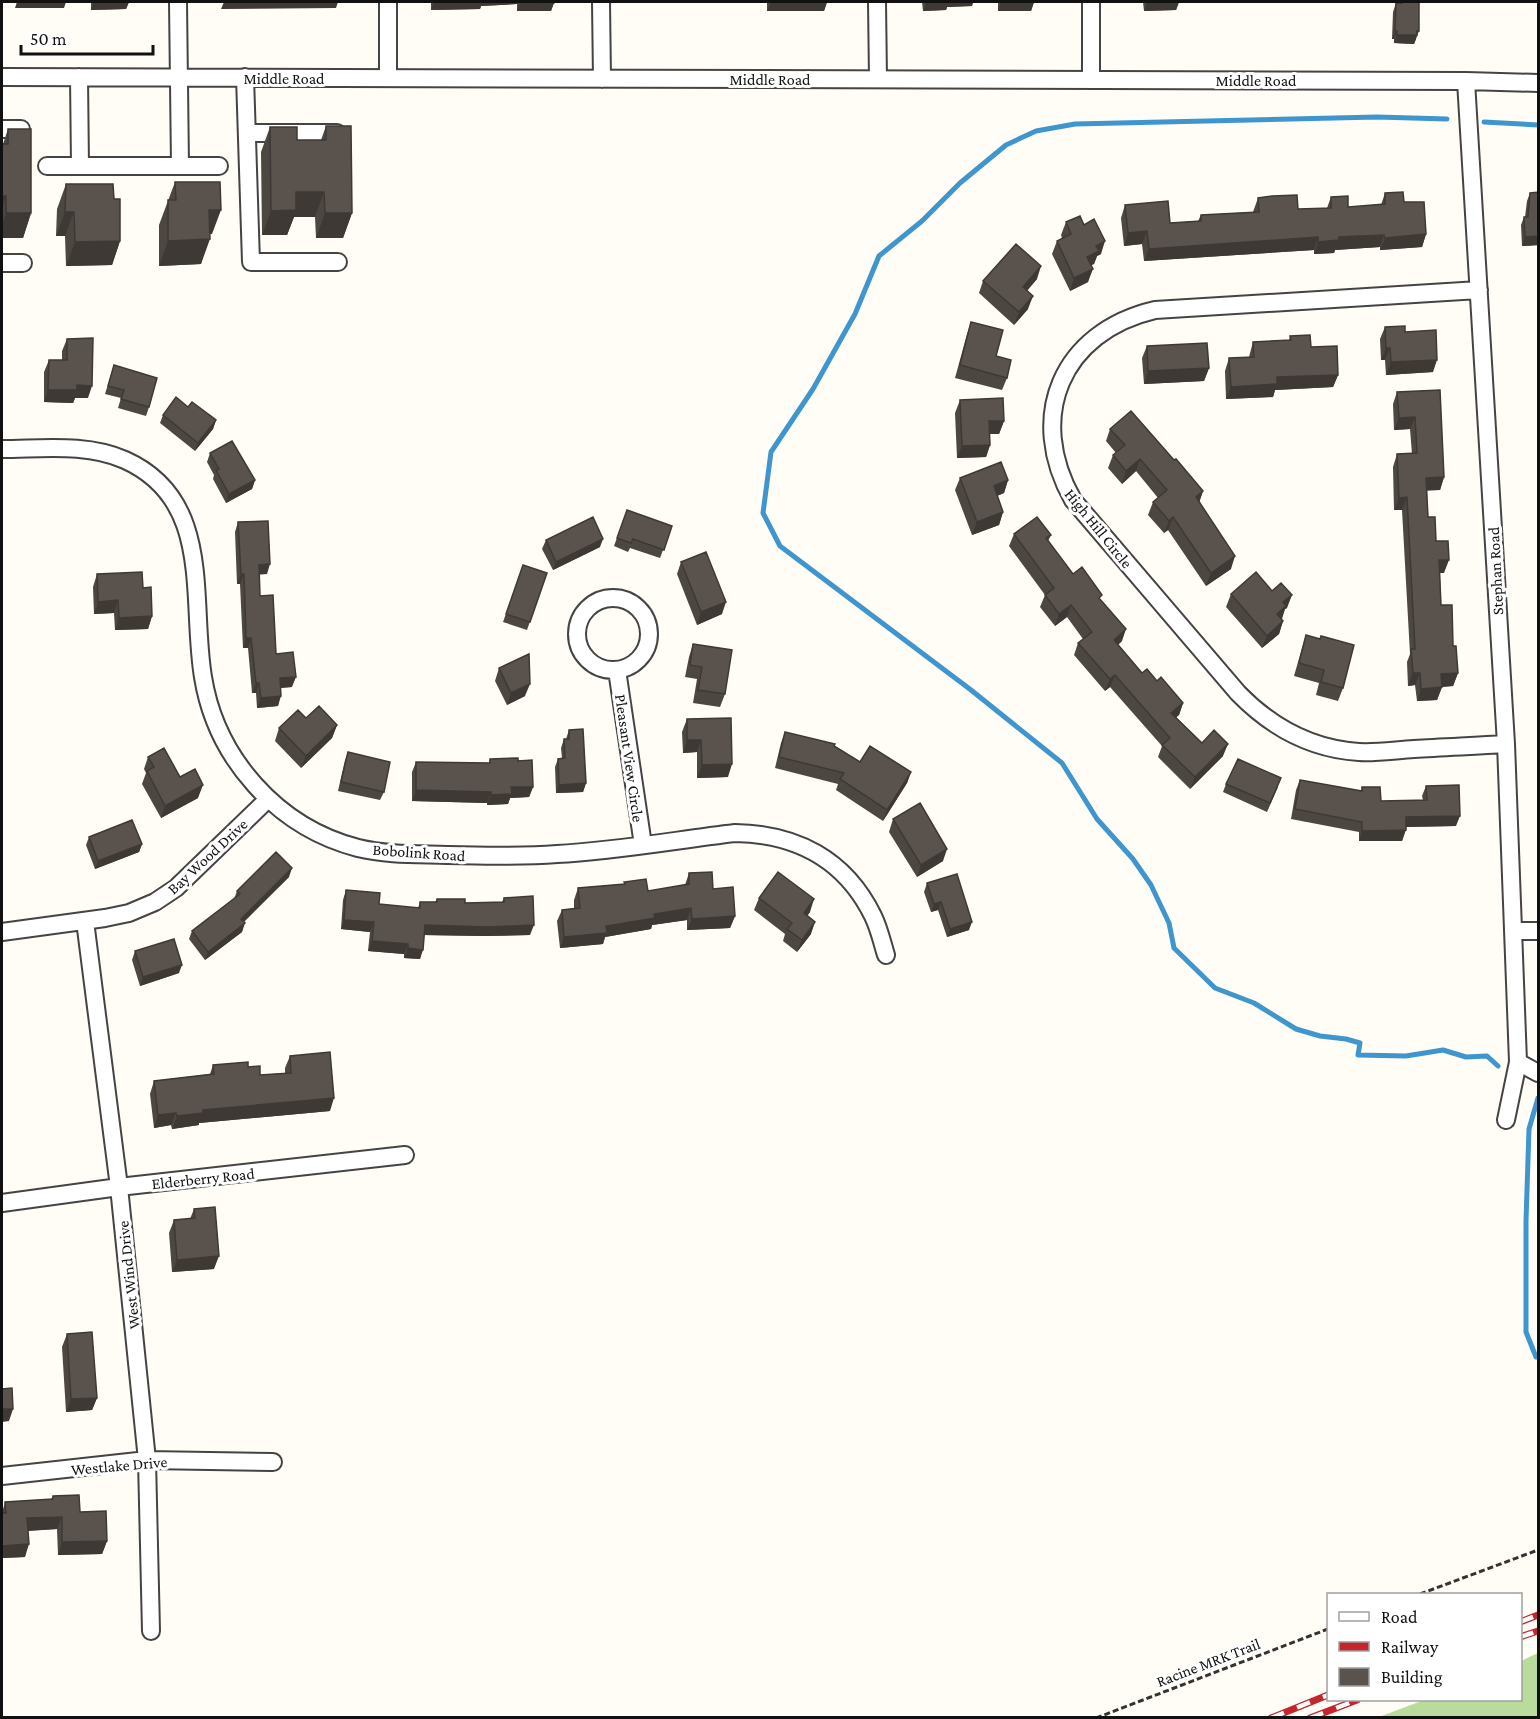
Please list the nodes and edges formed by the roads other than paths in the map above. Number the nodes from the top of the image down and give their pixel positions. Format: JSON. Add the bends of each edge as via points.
{"nodes":[{"id":1,"x":178,"y":2,"type":"edge"},
{"id":2,"x":388,"y":2,"type":"edge"},
{"id":3,"x":602,"y":2,"type":"edge"},
{"id":4,"x":877,"y":2,"type":"edge"},
{"id":5,"x":1091,"y":2,"type":"edge"},
{"id":6,"x":2,"y":77,"type":"edge"},
{"id":7,"x":79,"y":77,"type":"junction"},
{"id":8,"x":179,"y":77,"type":"junction"},
{"id":9,"x":245,"y":77,"type":"junction"},
{"id":10,"x":388,"y":78,"type":"junction"},
{"id":11,"x":602,"y":78,"type":"junction"},
{"id":12,"x":878,"y":79,"type":"junction"},
{"id":13,"x":1091,"y":80,"type":"junction"},
{"id":14,"x":1466,"y":81,"type":"junction"},
{"id":15,"x":1539,"y":83,"type":"edge"},
{"id":16,"x":2,"y":129,"type":"edge"},
{"id":17,"x":21,"y":129,"type":"edge"},
{"id":18,"x":247,"y":133,"type":"junction"},
{"id":19,"x":337,"y":133,"type":"edge"},
{"id":20,"x":47,"y":166,"type":"dead end"},
{"id":21,"x":80,"y":166,"type":"junction"},
{"id":22,"x":180,"y":166,"type":"junction"},
{"id":23,"x":219,"y":166,"type":"dead end"},
{"id":24,"x":338,"y":262,"type":"dead end"},
{"id":25,"x":2,"y":263,"type":"edge"},
{"id":26,"x":23,"y":263,"type":"dead end"},
{"id":27,"x":1479,"y":290,"type":"junction"},
{"id":28,"x":2,"y":449,"type":"edge"},
{"id":29,"x":617,"y":670,"type":"junction"},
{"id":30,"x":1506,"y":744,"type":"junction"},
{"id":31,"x":268,"y":799,"type":"junction"},
{"id":32,"x":643,"y":844,"type":"junction"},
{"id":33,"x":85,"y":921,"type":"junction"},
{"id":34,"x":1513,"y":931,"type":"junction"},
{"id":35,"x":1539,"y":931,"type":"edge"},
{"id":36,"x":2,"y":932,"type":"edge"},
{"id":37,"x":886,"y":955,"type":"dead end"},
{"id":38,"x":1518,"y":1062,"type":"junction"},
{"id":39,"x":1539,"y":1073,"type":"edge"},
{"id":40,"x":1506,"y":1120,"type":"dead end"},
{"id":41,"x":405,"y":1155,"type":"dead end"},
{"id":42,"x":119,"y":1187,"type":"junction"},
{"id":43,"x":2,"y":1203,"type":"edge"},
{"id":44,"x":147,"y":1460,"type":"junction"},
{"id":45,"x":273,"y":1462,"type":"dead end"},
{"id":46,"x":2,"y":1476,"type":"edge"},
{"id":47,"x":152,"y":1631,"type":"dead end"}],
"edges":[{"from":1,"to":8,"type":"street"},
{"from":2,"to":10,"type":"street"},
{"from":3,"to":11,"type":"street"},
{"from":4,"to":12,"type":"street"},
{"from":5,"to":13,"type":"street"},
{"from":6,"to":7,"type":"street","name":"Middle Road"},
{"from":7,"to":8,"type":"street","name":"Middle Road"},
{"from":7,"to":21,"type":"street"},
{"from":8,"to":9,"type":"street","name":"Middle Road"},
{"from":8,"to":22,"type":"street"},
{"from":9,"to":10,"type":"street","name":"Middle Road"},
{"from":9,"to":18,"type":"street"},
{"from":10,"to":11,"type":"street","name":"Middle Road"},
{"from":11,"to":12,"type":"street","name":"Middle Road"},
{"from":12,"to":13,"type":"street","name":"Middle Road"},
{"from":13,"to":14,"type":"street","name":"Middle Road"},
{"from":14,"to":15,"type":"street","name":"Middle Road"},
{"from":14,"to":27,"type":"street","name":"Stephan Road"},
{"from":16,"to":17,"type":"street"},
{"from":18,"to":19,"type":"street"},
{"from":18,"to":24,"type":"street","via":[[251,262]]},
{"from":20,"to":21,"type":"street"},
{"from":21,"to":22,"type":"street"},
{"from":22,"to":23,"type":"street"},
{"from":25,"to":26,"type":"street"},
{"from":27,"to":30,"type":"street","name":"Stephan Road"},
{"from":27,"to":30,"type":"street","name":"High Hill Circle","via":[[1155,310],[1133,315],[1112,324],[1078,353],[1057,393],[1052,437],[1059,470],[1073,500],[1238,693],[1280,729],[1332,749],[1360,752]]},
{"from":28,"to":31,"type":"street","name":"Bobolink Road","via":[[82,449],[104,453],[125,460],[164,489],[187,527],[193,549],[202,676],[209,705],[232,756]]},
{"from":29,"to":29,"type":"street","name":"Pleasant View Circle","via":[[639,660],[646,649],[649,631],[635,604],[611,597],[582,614],[576,637],[585,658],[595,666]]},
{"from":29,"to":32,"type":"street","name":"Pleasant View Circle"},
{"from":30,"to":34,"type":"street","name":"Stephan Road"},
{"from":31,"to":32,"type":"street","name":"Bobolink Road","via":[[325,836],[357,848],[387,853],[504,856]]},
{"from":31,"to":33,"type":"street","name":"Bay Wood Drive","via":[[162,898],[129,913]]},
{"from":32,"to":37,"type":"street","name":"Bobolink Road","via":[[760,833],[807,847],[826,858],[860,893],[874,917]]},
{"from":33,"to":36,"type":"street","name":"Bay Wood Drive"},
{"from":33,"to":42,"type":"street","name":"West Wind Drive"},
{"from":34,"to":35,"type":"street"},
{"from":34,"to":38,"type":"street","name":"Stephan Road"},
{"from":38,"to":39,"type":"street"},
{"from":38,"to":40,"type":"street","name":"Stephan Road"},
{"from":41,"to":42,"type":"street","name":"Elderberry Road"},
{"from":42,"to":43,"type":"street","name":"Elderberry Road"},
{"from":42,"to":44,"type":"street","name":"West Wind Drive"},
{"from":44,"to":45,"type":"street","name":"Westlake Drive"},
{"from":44,"to":46,"type":"street","name":"Westlake Drive"},
{"from":44,"to":47,"type":"street","name":"West Wind Drive"}]}
